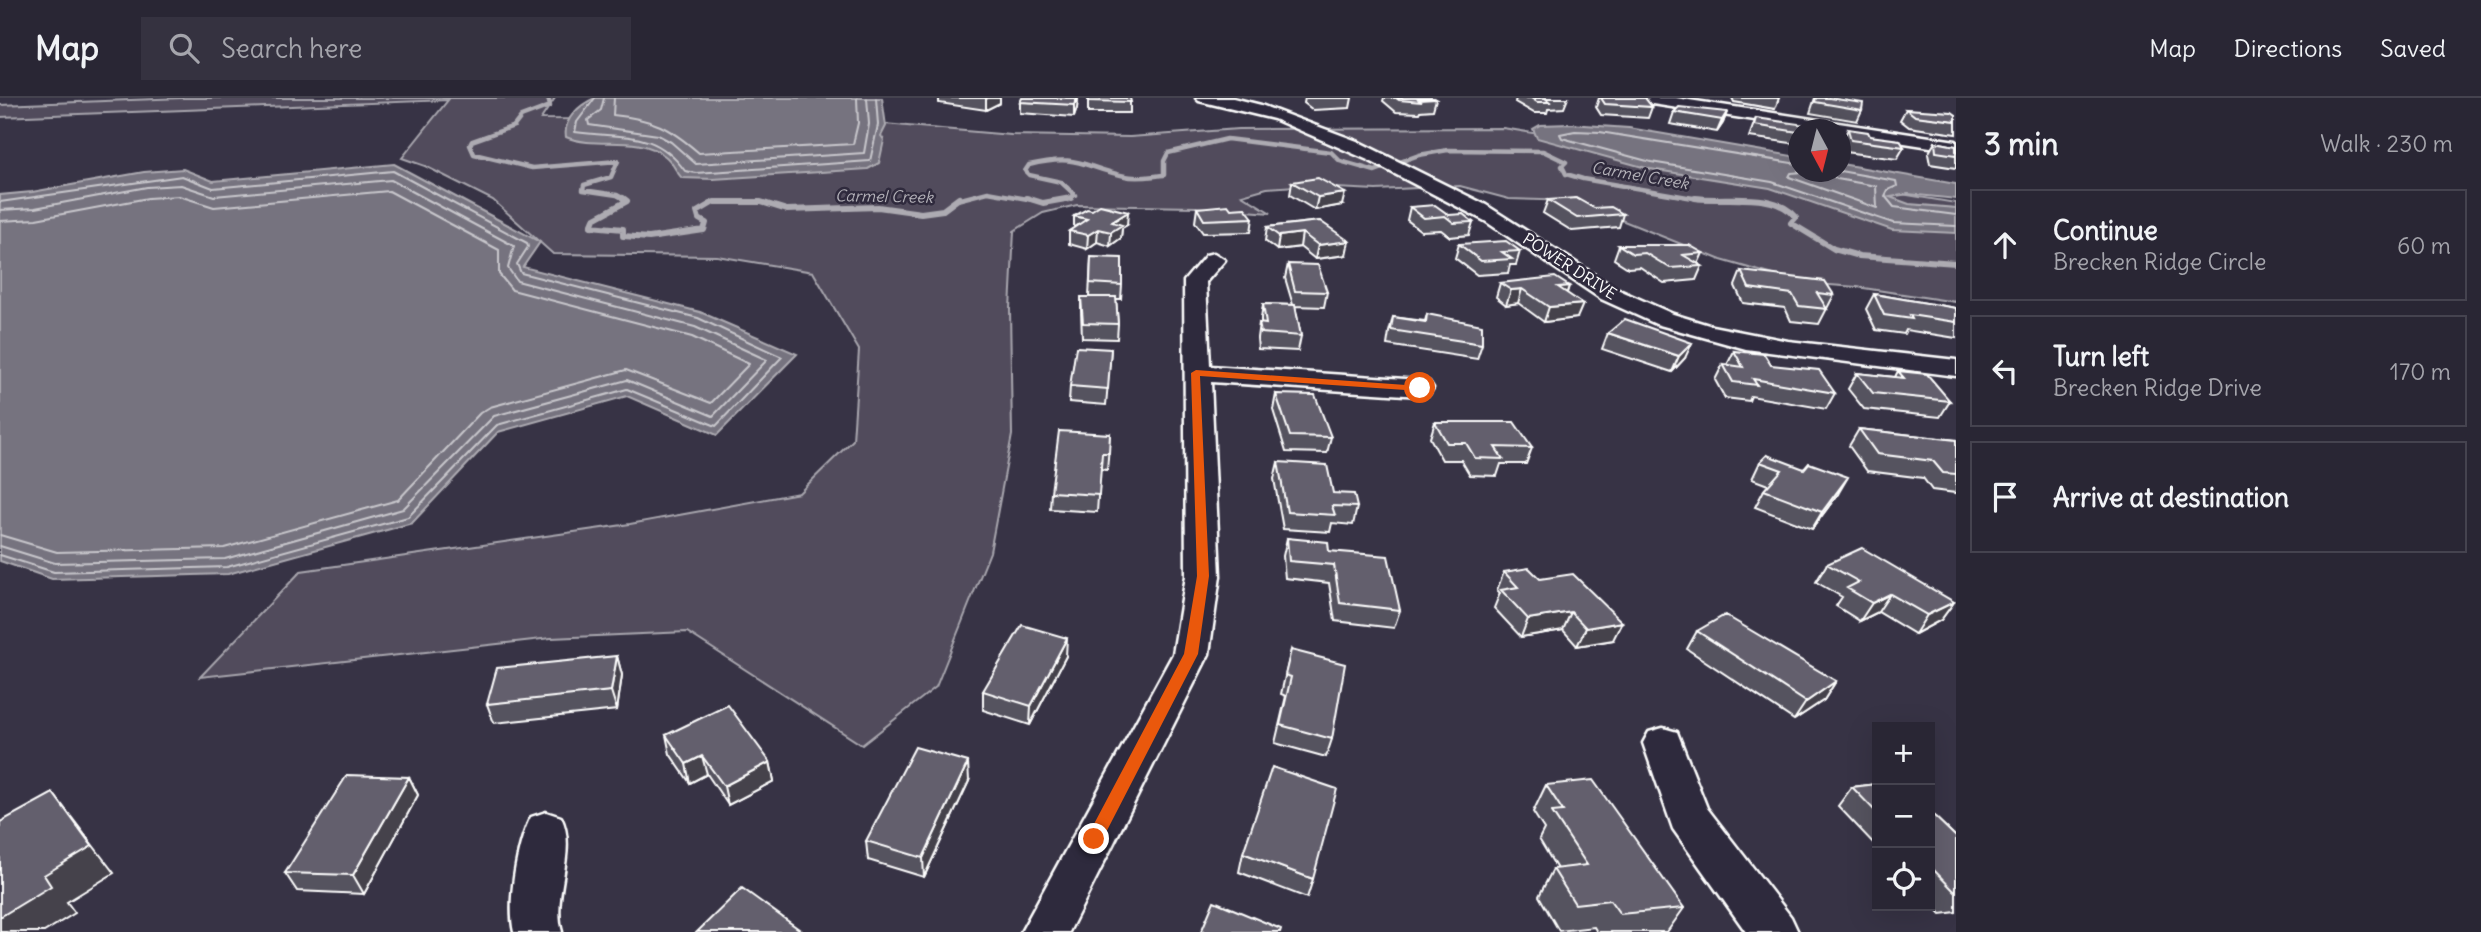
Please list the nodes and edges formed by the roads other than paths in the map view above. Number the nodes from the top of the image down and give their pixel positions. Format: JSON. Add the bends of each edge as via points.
{"nodes":[{"id":1,"x":1204,"y":98,"type":"edge"},
{"id":2,"x":1646,"y":98,"type":"edge"},
{"id":3,"x":1236,"y":100,"type":"edge"},
{"id":4,"x":1956,"y":146,"type":"edge"},
{"id":5,"x":1214,"y":260,"type":"dead end"},
{"id":6,"x":1956,"y":368,"type":"edge"},
{"id":7,"x":1196,"y":373,"type":"junction"},
{"id":8,"x":1420,"y":388,"type":"dead end"},
{"id":9,"x":1663,"y":743,"type":"dead end"},
{"id":10,"x":546,"y":830,"type":"dead end"},
{"id":11,"x":538,"y":932,"type":"edge"},
{"id":12,"x":1045,"y":932,"type":"edge"},
{"id":13,"x":1774,"y":932,"type":"edge"}],
"edges":[{"from":1,"to":3,"type":"street","name":"POWER DRIVE"},
{"from":2,"to":4,"type":"street"},
{"from":3,"to":6,"type":"street","name":"POWER DRIVE","via":[[1295,120],[1417,177],[1506,224],[1608,293],[1676,323],[1779,348]]},
{"from":5,"to":7,"type":"street","via":[[1195,281]]},
{"from":7,"to":8,"type":"street"},
{"from":7,"to":12,"type":"street","via":[[1203,576],[1191,654]]},
{"from":9,"to":13,"type":"street","via":[[1688,816]]},
{"from":10,"to":11,"type":"street","via":[[533,914]]}]}
